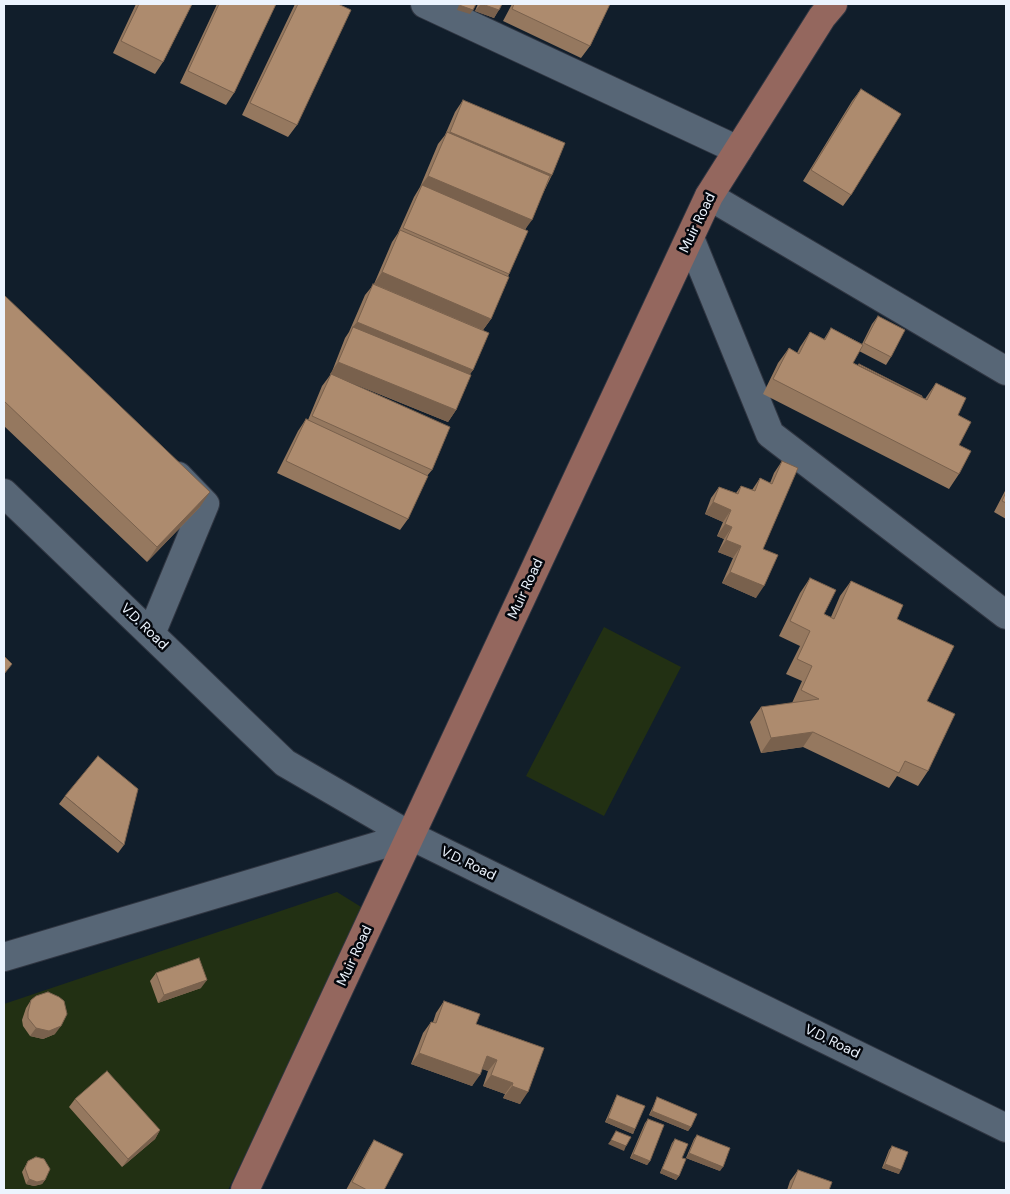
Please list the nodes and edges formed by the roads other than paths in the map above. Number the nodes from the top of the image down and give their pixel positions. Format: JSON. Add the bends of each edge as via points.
{"nodes":[{"id":1,"x":425,"y":4,"type":"edge"},
{"id":2,"x":833,"y":4,"type":"edge"},
{"id":3,"x":738,"y":150,"type":"junction"},
{"id":4,"x":709,"y":196,"type":"junction"},
{"id":5,"x":690,"y":238,"type":"junction"},
{"id":6,"x":1006,"y":371,"type":"edge"},
{"id":7,"x":158,"y":455,"type":"edge"},
{"id":8,"x":4,"y":493,"type":"edge"},
{"id":9,"x":1006,"y":615,"type":"edge"},
{"id":10,"x":151,"y":634,"type":"junction"},
{"id":11,"x":411,"y":836,"type":"junction"},
{"id":12,"x":4,"y":957,"type":"edge"},
{"id":13,"x":1006,"y":1128,"type":"edge"},
{"id":14,"x":245,"y":1190,"type":"edge"}],
"edges":[{"from":1,"to":3,"type":"street"},
{"from":2,"to":3,"type":"main road","name":"Muir Road"},
{"from":3,"to":4,"type":"main road","name":"Muir Road"},
{"from":4,"to":5,"type":"main road","name":"Muir Road"},
{"from":4,"to":6,"type":"street"},
{"from":5,"to":9,"type":"street","via":[[770,434]]},
{"from":5,"to":11,"type":"main road","name":"Muir Road"},
{"from":7,"to":10,"type":"street","via":[[205,504]]},
{"from":8,"to":10,"type":"street","name":"V.D. Road"},
{"from":10,"to":11,"type":"street","name":"V.D. Road","via":[[285,763]]},
{"from":11,"to":12,"type":"street"},
{"from":11,"to":13,"type":"street","name":"V.D. Road"},
{"from":11,"to":14,"type":"main road","name":"Muir Road"}]}
